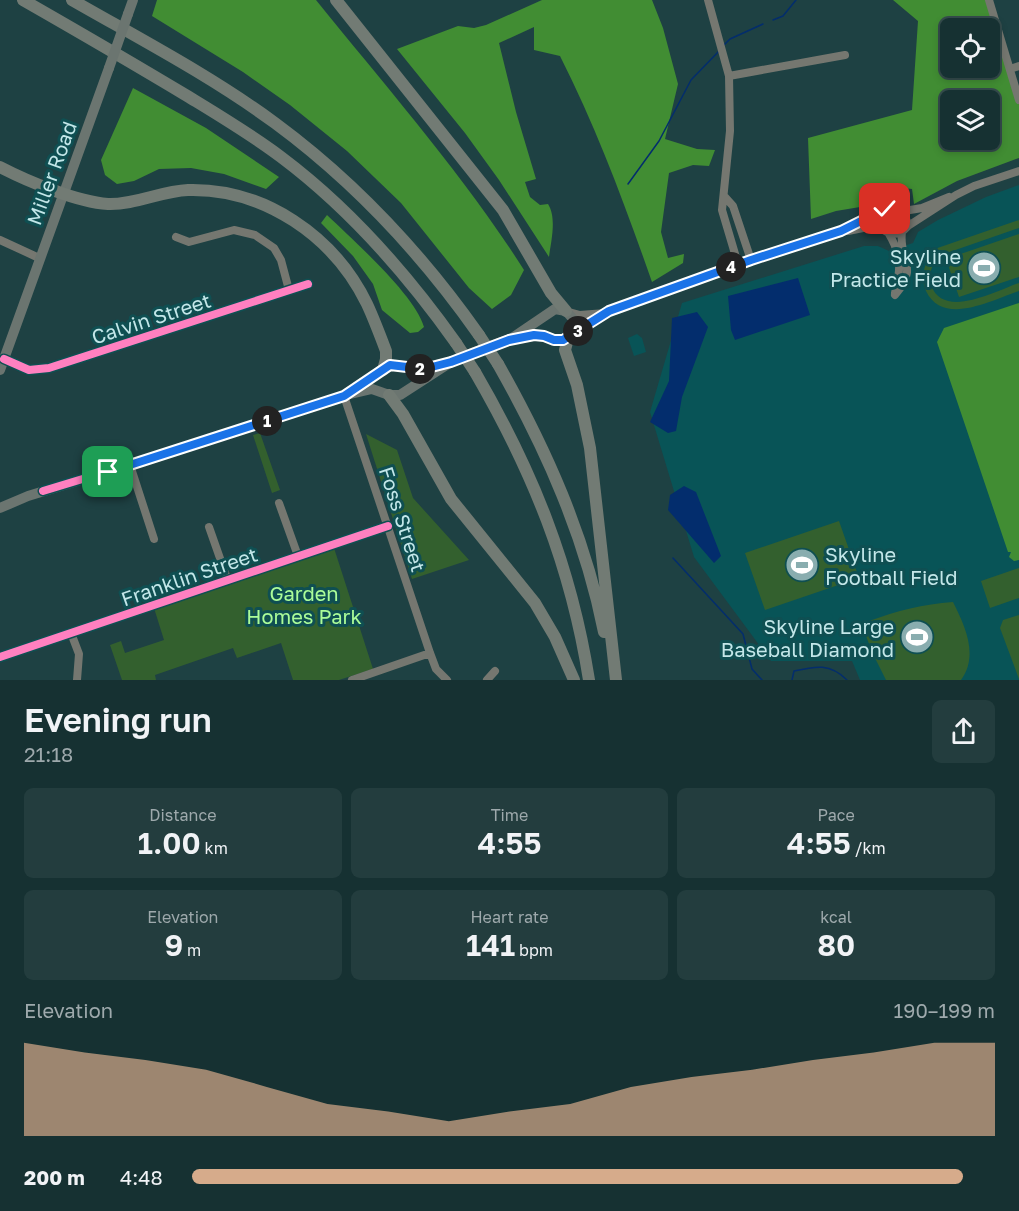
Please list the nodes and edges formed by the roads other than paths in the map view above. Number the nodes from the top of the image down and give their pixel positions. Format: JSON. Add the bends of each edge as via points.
{"nodes":[{"id":1,"x":23,"y":0,"type":"edge"},
{"id":2,"x":72,"y":0,"type":"edge"},
{"id":3,"x":133,"y":0,"type":"edge"},
{"id":4,"x":336,"y":0,"type":"edge"},
{"id":5,"x":708,"y":0,"type":"edge"},
{"id":6,"x":989,"y":0,"type":"edge"},
{"id":7,"x":845,"y":55,"type":"dead end"},
{"id":8,"x":1019,"y":66,"type":"edge"},
{"id":9,"x":1010,"y":69,"type":"junction"},
{"id":10,"x":729,"y":76,"type":"junction"},
{"id":11,"x":1019,"y":100,"type":"edge"},
{"id":12,"x":0,"y":167,"type":"edge"},
{"id":13,"x":1019,"y":171,"type":"edge"},
{"id":14,"x":64,"y":192,"type":"junction"},
{"id":15,"x":956,"y":195,"type":"junction"},
{"id":16,"x":724,"y":196,"type":"junction"},
{"id":17,"x":904,"y":211,"type":"junction"},
{"id":18,"x":881,"y":212,"type":"junction"},
{"id":19,"x":882,"y":229,"type":"junction"},
{"id":20,"x":905,"y":229,"type":"junction"},
{"id":21,"x":841,"y":231,"type":"junction"},
{"id":22,"x":889,"y":234,"type":"junction"},
{"id":23,"x":176,"y":237,"type":"dead end"},
{"id":24,"x":0,"y":240,"type":"edge"},
{"id":25,"x":39,"y":258,"type":"junction"},
{"id":26,"x":751,"y":260,"type":"junction"},
{"id":27,"x":738,"y":264,"type":"junction"},
{"id":28,"x":308,"y":284,"type":"dead end"},
{"id":29,"x":289,"y":290,"type":"junction"},
{"id":30,"x":567,"y":312,"type":"junction"},
{"id":31,"x":605,"y":313,"type":"junction"},
{"id":32,"x":546,"y":314,"type":"junction"},
{"id":33,"x":549,"y":338,"type":"junction"},
{"id":34,"x":568,"y":338,"type":"junction"},
{"id":35,"x":509,"y":340,"type":"junction"},
{"id":36,"x":4,"y":359,"type":"junction"},
{"id":37,"x":451,"y":362,"type":"junction"},
{"id":38,"x":403,"y":366,"type":"junction"},
{"id":39,"x":0,"y":370,"type":"edge"},
{"id":40,"x":382,"y":370,"type":"junction"},
{"id":41,"x":408,"y":389,"type":"junction"},
{"id":42,"x":387,"y":394,"type":"junction"},
{"id":43,"x":345,"y":395,"type":"junction"},
{"id":44,"x":130,"y":465,"type":"junction"},
{"id":45,"x":279,"y":502,"type":"dead end"},
{"id":46,"x":0,"y":508,"type":"edge"},
{"id":47,"x":388,"y":526,"type":"junction"},
{"id":48,"x":208,"y":527,"type":"dead end"},
{"id":49,"x":154,"y":539,"type":"dead end"},
{"id":50,"x":298,"y":556,"type":"junction"},
{"id":51,"x":228,"y":581,"type":"junction"},
{"id":52,"x":71,"y":633,"type":"junction"},
{"id":53,"x":430,"y":653,"type":"junction"},
{"id":54,"x":0,"y":657,"type":"edge"},
{"id":55,"x":495,"y":671,"type":"dead end"},
{"id":56,"x":77,"y":680,"type":"edge"},
{"id":57,"x":352,"y":680,"type":"edge"},
{"id":58,"x":447,"y":680,"type":"edge"},
{"id":59,"x":487,"y":680,"type":"edge"},
{"id":60,"x":574,"y":680,"type":"edge"},
{"id":61,"x":589,"y":680,"type":"edge"},
{"id":62,"x":614,"y":680,"type":"edge"}],
"edges":[{"from":1,"to":61,"type":"highway","bridge":true,"via":[[225,119],[281,157],[334,202],[418,291],[475,372],[511,436],[544,510],[576,607]]},
{"from":2,"to":62,"type":"highway","bridge":true,"via":[[273,122],[369,203],[419,256],[498,364],[547,456],[575,525]]},
{"from":3,"to":14,"type":"main road","name":"Miller Road","bridge":true},
{"from":4,"to":30,"type":"highway","via":[[503,210],[551,293]]},
{"from":5,"to":10,"type":"street"},
{"from":6,"to":9,"type":"street"},
{"from":7,"to":10,"type":"street"},
{"from":8,"to":9,"type":"street"},
{"from":9,"to":11,"type":"street"},
{"from":10,"to":16,"type":"street","via":[[730,131]]},
{"from":12,"to":14,"type":"highway"},
{"from":13,"to":15,"type":"street"},
{"from":14,"to":25,"type":"main road","name":"Miller Road"},
{"from":14,"to":40,"type":"highway","via":[[110,204],[169,191],[222,191],[243,196],[296,220],[341,263],[367,303],[386,351]]},
{"from":15,"to":17,"type":"street"},
{"from":15,"to":20,"type":"street"},
{"from":16,"to":26,"type":"street","via":[[733,206]]},
{"from":16,"to":27,"type":"street","via":[[722,210]]},
{"from":17,"to":18,"type":"street","via":[[890,207]]},
{"from":17,"to":20,"type":"street"},
{"from":18,"to":19,"type":"street"},
{"from":18,"to":21,"type":"street"},
{"from":19,"to":21,"type":"street","via":[[873,226]]},
{"from":19,"to":22,"type":"street"},
{"from":20,"to":22,"type":"street"},
{"from":20,"to":22,"type":"street","via":[[902,243],[906,280],[895,295],[899,257]]},
{"from":21,"to":26,"type":"street"},
{"from":23,"to":29,"type":"street","via":[[189,242],[234,230],[255,235],[274,248]]},
{"from":24,"to":25,"type":"street"},
{"from":25,"to":36,"type":"main road","name":"Miller Road"},
{"from":26,"to":27,"type":"street"},
{"from":27,"to":31,"type":"street"},
{"from":28,"to":29,"type":"street","name":"Calvin Street"},
{"from":29,"to":36,"type":"street","name":"Calvin Street","via":[[49,368],[29,370]]},
{"from":30,"to":31,"type":"street"},
{"from":30,"to":32,"type":"main road","via":[[555,309]]},
{"from":30,"to":34,"type":"main road","via":[[574,325]]},
{"from":31,"to":34,"type":"street"},
{"from":32,"to":33,"type":"main road","via":[[543,329]]},
{"from":32,"to":35,"type":"main road"},
{"from":33,"to":34,"type":"main road"},
{"from":33,"to":35,"type":"main road","via":[[534,335]]},
{"from":34,"to":62,"type":"highway","via":[[565,350],[590,448]]},
{"from":35,"to":37,"type":"main road"},
{"from":36,"to":39,"type":"main road","name":"Miller Road"},
{"from":37,"to":38,"type":"main road","via":[[424,369]]},
{"from":37,"to":41,"type":"main road"},
{"from":38,"to":40,"type":"main road","via":[[390,365]]},
{"from":38,"to":41,"type":"main road","via":[[411,379]]},
{"from":40,"to":42,"type":"main road","via":[[379,380]]},
{"from":40,"to":43,"type":"main road"},
{"from":41,"to":42,"type":"main road","via":[[400,395]]},
{"from":42,"to":43,"type":"main road","via":[[367,389]]},
{"from":42,"to":60,"type":"highway","via":[[403,414],[451,499],[535,603]]},
{"from":43,"to":44,"type":"main road"},
{"from":43,"to":47,"type":"street","name":"Foss Street"},
{"from":44,"to":46,"type":"main road"},
{"from":44,"to":49,"type":"street"},
{"from":45,"to":50,"type":"street"},
{"from":47,"to":50,"type":"street","name":"Franklin Street"},
{"from":47,"to":53,"type":"street","name":"Foss Street"},
{"from":48,"to":51,"type":"street"},
{"from":50,"to":51,"type":"street","name":"Franklin Street"},
{"from":51,"to":52,"type":"street","name":"Franklin Street"},
{"from":52,"to":54,"type":"street","name":"Franklin Street"},
{"from":52,"to":56,"type":"street","via":[[79,654]]},
{"from":53,"to":57,"type":"street"},
{"from":53,"to":58,"type":"street","name":"Foss Street","via":[[436,669]]},
{"from":55,"to":59,"type":"street"}]}
